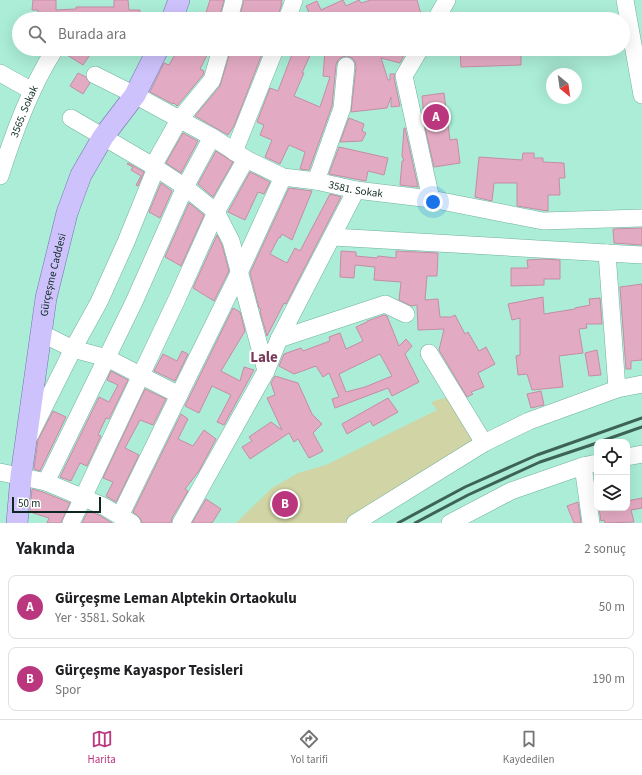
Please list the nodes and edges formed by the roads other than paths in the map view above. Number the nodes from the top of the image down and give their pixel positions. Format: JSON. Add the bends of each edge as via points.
{"nodes":[{"id":1,"x":179,"y":0,"type":"edge"},
{"id":2,"x":234,"y":0,"type":"edge"},
{"id":3,"x":294,"y":0,"type":"edge"},
{"id":4,"x":447,"y":0,"type":"edge"},
{"id":5,"x":625,"y":0,"type":"edge"},
{"id":6,"x":175,"y":12,"type":"edge"},
{"id":7,"x":231,"y":12,"type":"edge"},
{"id":8,"x":290,"y":12,"type":"edge"},
{"id":9,"x":440,"y":12,"type":"edge"},
{"id":10,"x":629,"y":12,"type":"edge"},
{"id":11,"x":630,"y":15,"type":"edge"},
{"id":12,"x":637,"y":36,"type":"edge"},
{"id":13,"x":51,"y":56,"type":"edge"},
{"id":14,"x":154,"y":56,"type":"edge"},
{"id":15,"x":219,"y":56,"type":"edge"},
{"id":16,"x":273,"y":56,"type":"edge"},
{"id":17,"x":416,"y":56,"type":"edge"},
{"id":18,"x":346,"y":66,"type":"dead end"},
{"id":19,"x":0,"y":73,"type":"edge"},
{"id":20,"x":95,"y":75,"type":"dead end"},
{"id":21,"x":32,"y":92,"type":"junction"},
{"id":22,"x":135,"y":95,"type":"junction"},
{"id":23,"x":642,"y":95,"type":"edge"},
{"id":24,"x":70,"y":118,"type":"dead end"},
{"id":25,"x":179,"y":120,"type":"junction"},
{"id":26,"x":103,"y":137,"type":"junction"},
{"id":27,"x":212,"y":137,"type":"junction"},
{"id":28,"x":240,"y":155,"type":"junction"},
{"id":29,"x":155,"y":167,"type":"junction"},
{"id":30,"x":0,"y":176,"type":"edge"},
{"id":31,"x":283,"y":177,"type":"junction"},
{"id":32,"x":316,"y":181,"type":"junction"},
{"id":33,"x":185,"y":187,"type":"junction"},
{"id":34,"x":356,"y":190,"type":"junction"},
{"id":35,"x":431,"y":199,"type":"junction"},
{"id":36,"x":216,"y":212,"type":"junction"},
{"id":37,"x":642,"y":218,"type":"edge"},
{"id":38,"x":333,"y":237,"type":"junction"},
{"id":39,"x":607,"y":253,"type":"junction"},
{"id":40,"x":642,"y":255,"type":"edge"},
{"id":41,"x":239,"y":272,"type":"junction"},
{"id":42,"x":406,"y":314,"type":"dead end"},
{"id":43,"x":41,"y":333,"type":"junction"},
{"id":44,"x":279,"y":339,"type":"junction"},
{"id":45,"x":73,"y":349,"type":"junction"},
{"id":46,"x":429,"y":353,"type":"dead end"},
{"id":47,"x":107,"y":358,"type":"junction"},
{"id":48,"x":266,"y":371,"type":"junction"},
{"id":49,"x":141,"y":375,"type":"junction"},
{"id":50,"x":642,"y":384,"type":"edge"},
{"id":51,"x":617,"y":389,"type":"junction"},
{"id":52,"x":180,"y":395,"type":"junction"},
{"id":53,"x":484,"y":443,"type":"junction"},
{"id":54,"x":25,"y":445,"type":"junction"},
{"id":55,"x":642,"y":454,"type":"edge"},
{"id":56,"x":630,"y":456,"type":"edge"},
{"id":57,"x":590,"y":465,"type":"edge"},
{"id":58,"x":0,"y":472,"type":"edge"},
{"id":59,"x":21,"y":476,"type":"junction"},
{"id":60,"x":46,"y":482,"type":"junction"},
{"id":61,"x":83,"y":497,"type":"junction"},
{"id":62,"x":126,"y":519,"type":"edge"},
{"id":63,"x":17,"y":523,"type":"edge"},
{"id":64,"x":71,"y":523,"type":"edge"},
{"id":65,"x":181,"y":523,"type":"edge"},
{"id":66,"x":355,"y":523,"type":"edge"},
{"id":67,"x":450,"y":523,"type":"edge"},
{"id":68,"x":591,"y":523,"type":"edge"}],
"edges":[{"from":1,"to":6,"type":"main road"},
{"from":2,"to":7,"type":"street"},
{"from":3,"to":8,"type":"street"},
{"from":4,"to":9,"type":"street"},
{"from":5,"to":10,"type":"street"},
{"from":11,"to":12,"type":"street"},
{"from":12,"to":23,"type":"street"},
{"from":13,"to":21,"type":"street","name":"3565. Sokak"},
{"from":14,"to":22,"type":"main road","name":"Gürçeşme Caddesi"},
{"from":15,"to":25,"type":"street","via":[[212,80]]},
{"from":16,"to":28,"type":"street"},
{"from":17,"to":35,"type":"street","via":[[404,76]]},
{"from":18,"to":32,"type":"street","via":[[342,108]]},
{"from":19,"to":21,"type":"street"},
{"from":20,"to":22,"type":"street","name":"3581. Sokak"},
{"from":21,"to":30,"type":"street","name":"3565. Sokak","via":[[11,141]]},
{"from":22,"to":25,"type":"street","name":"3581. Sokak"},
{"from":22,"to":26,"type":"main road","name":"Gürçeşme Caddesi"},
{"from":24,"to":26,"type":"street"},
{"from":25,"to":27,"type":"street","name":"3581. Sokak"},
{"from":25,"to":29,"type":"street"},
{"from":26,"to":29,"type":"street"},
{"from":26,"to":43,"type":"main road","name":"Gürçeşme Caddesi","via":[[81,175],[67,213],[46,298]]},
{"from":27,"to":28,"type":"street","name":"3581. Sokak"},
{"from":27,"to":33,"type":"street"},
{"from":28,"to":31,"type":"street","name":"3581. Sokak"},
{"from":28,"to":36,"type":"street"},
{"from":29,"to":33,"type":"street"},
{"from":29,"to":45,"type":"street","via":[[99,302]]},
{"from":31,"to":32,"type":"street","name":"3581. Sokak"},
{"from":31,"to":41,"type":"street"},
{"from":32,"to":34,"type":"street","name":"3581. Sokak"},
{"from":33,"to":36,"type":"street"},
{"from":33,"to":47,"type":"street"},
{"from":34,"to":35,"type":"street","name":"3581. Sokak"},
{"from":34,"to":38,"type":"street"},
{"from":35,"to":37,"type":"street","name":"3581. Sokak","via":[[543,221]]},
{"from":36,"to":41,"type":"street","via":[[231,241]]},
{"from":36,"to":49,"type":"street"},
{"from":38,"to":39,"type":"street"},
{"from":38,"to":44,"type":"street"},
{"from":39,"to":40,"type":"street"},
{"from":39,"to":51,"type":"street"},
{"from":41,"to":48,"type":"street"},
{"from":41,"to":52,"type":"street"},
{"from":42,"to":44,"type":"street","via":[[385,304]]},
{"from":43,"to":45,"type":"street"},
{"from":43,"to":54,"type":"main road","name":"Gürçeşme Caddesi"},
{"from":44,"to":48,"type":"street"},
{"from":45,"to":47,"type":"street"},
{"from":45,"to":54,"type":"street"},
{"from":46,"to":53,"type":"street"},
{"from":47,"to":49,"type":"street"},
{"from":47,"to":60,"type":"street"},
{"from":48,"to":65,"type":"street"},
{"from":49,"to":52,"type":"street"},
{"from":49,"to":61,"type":"street"},
{"from":50,"to":51,"type":"street"},
{"from":51,"to":53,"type":"street","via":[[529,421]]},
{"from":52,"to":62,"type":"street"},
{"from":53,"to":66,"type":"street"},
{"from":54,"to":59,"type":"main road","name":"Gürçeşme Caddesi"},
{"from":55,"to":56,"type":"street"},
{"from":57,"to":67,"type":"street","via":[[511,491]]},
{"from":57,"to":68,"type":"street"},
{"from":58,"to":59,"type":"street"},
{"from":59,"to":60,"type":"street"},
{"from":59,"to":63,"type":"main road","name":"Gürçeşme Caddesi"},
{"from":60,"to":61,"type":"street"},
{"from":61,"to":62,"type":"street"},
{"from":61,"to":64,"type":"street"}]}
